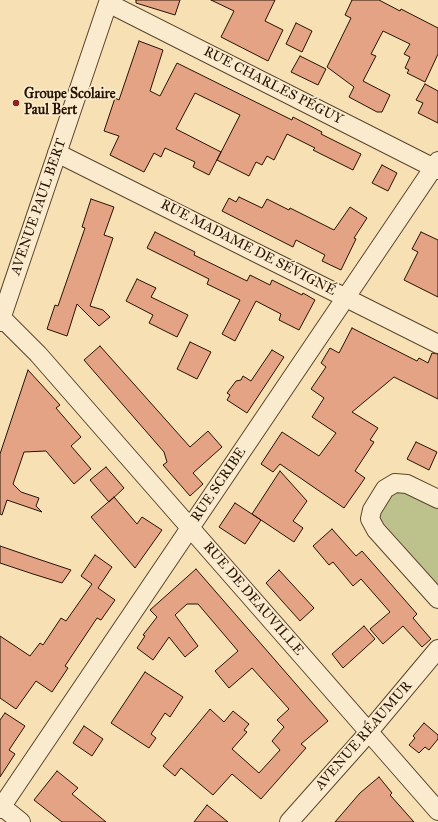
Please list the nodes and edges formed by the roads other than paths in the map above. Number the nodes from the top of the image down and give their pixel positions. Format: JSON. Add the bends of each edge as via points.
{"nodes":[{"id":1,"x":109,"y":1,"type":"edge"},
{"id":2,"x":57,"y":153,"type":"junction"},
{"id":3,"x":436,"y":166,"type":"edge"},
{"id":4,"x":345,"y":297,"type":"junction"},
{"id":5,"x":1,"y":320,"type":"edge"},
{"id":6,"x":438,"y":344,"type":"edge"},
{"id":7,"x":438,"y":500,"type":"edge"},
{"id":8,"x":191,"y":528,"type":"junction"},
{"id":9,"x":438,"y":599,"type":"edge"},
{"id":10,"x":438,"y":649,"type":"edge"},
{"id":11,"x":368,"y":732,"type":"junction"},
{"id":12,"x":1,"y":807,"type":"edge"},
{"id":13,"x":438,"y":811,"type":"edge"},
{"id":14,"x":20,"y":822,"type":"edge"},
{"id":15,"x":289,"y":822,"type":"edge"}],
"edges":[{"from":1,"to":2,"type":"street","name":"AVENUE PAUL BERT"},
{"from":1,"to":3,"type":"street","name":"RUE CHARLES PÉGUY"},
{"from":2,"to":4,"type":"street","name":"RUE MADAME DE SÉVIGNÉ"},
{"from":2,"to":5,"type":"street","name":"AVENUE PAUL BERT"},
{"from":3,"to":4,"type":"street","name":"RUE SCRIBE"},
{"from":4,"to":6,"type":"street","name":"RUE MADAME DE SÉVIGNÉ"},
{"from":4,"to":8,"type":"street","name":"RUE SCRIBE"},
{"from":5,"to":8,"type":"street","name":"RUE DE DEAUVILLE","via":[[38,354]]},
{"from":7,"to":9,"type":"street","via":[[407,484],[395,483],[385,489],[372,510],[370,519],[376,530]]},
{"from":8,"to":11,"type":"street","name":"RUE DE DEAUVILLE"},
{"from":8,"to":12,"type":"street","name":"RUE SCRIBE"},
{"from":10,"to":11,"type":"street","name":"AVENUE RÉAUMUR"},
{"from":11,"to":13,"type":"street","name":"RUE DE DEAUVILLE"},
{"from":11,"to":15,"type":"street","name":"AVENUE RÉAUMUR"},
{"from":12,"to":14,"type":"street"}]}
